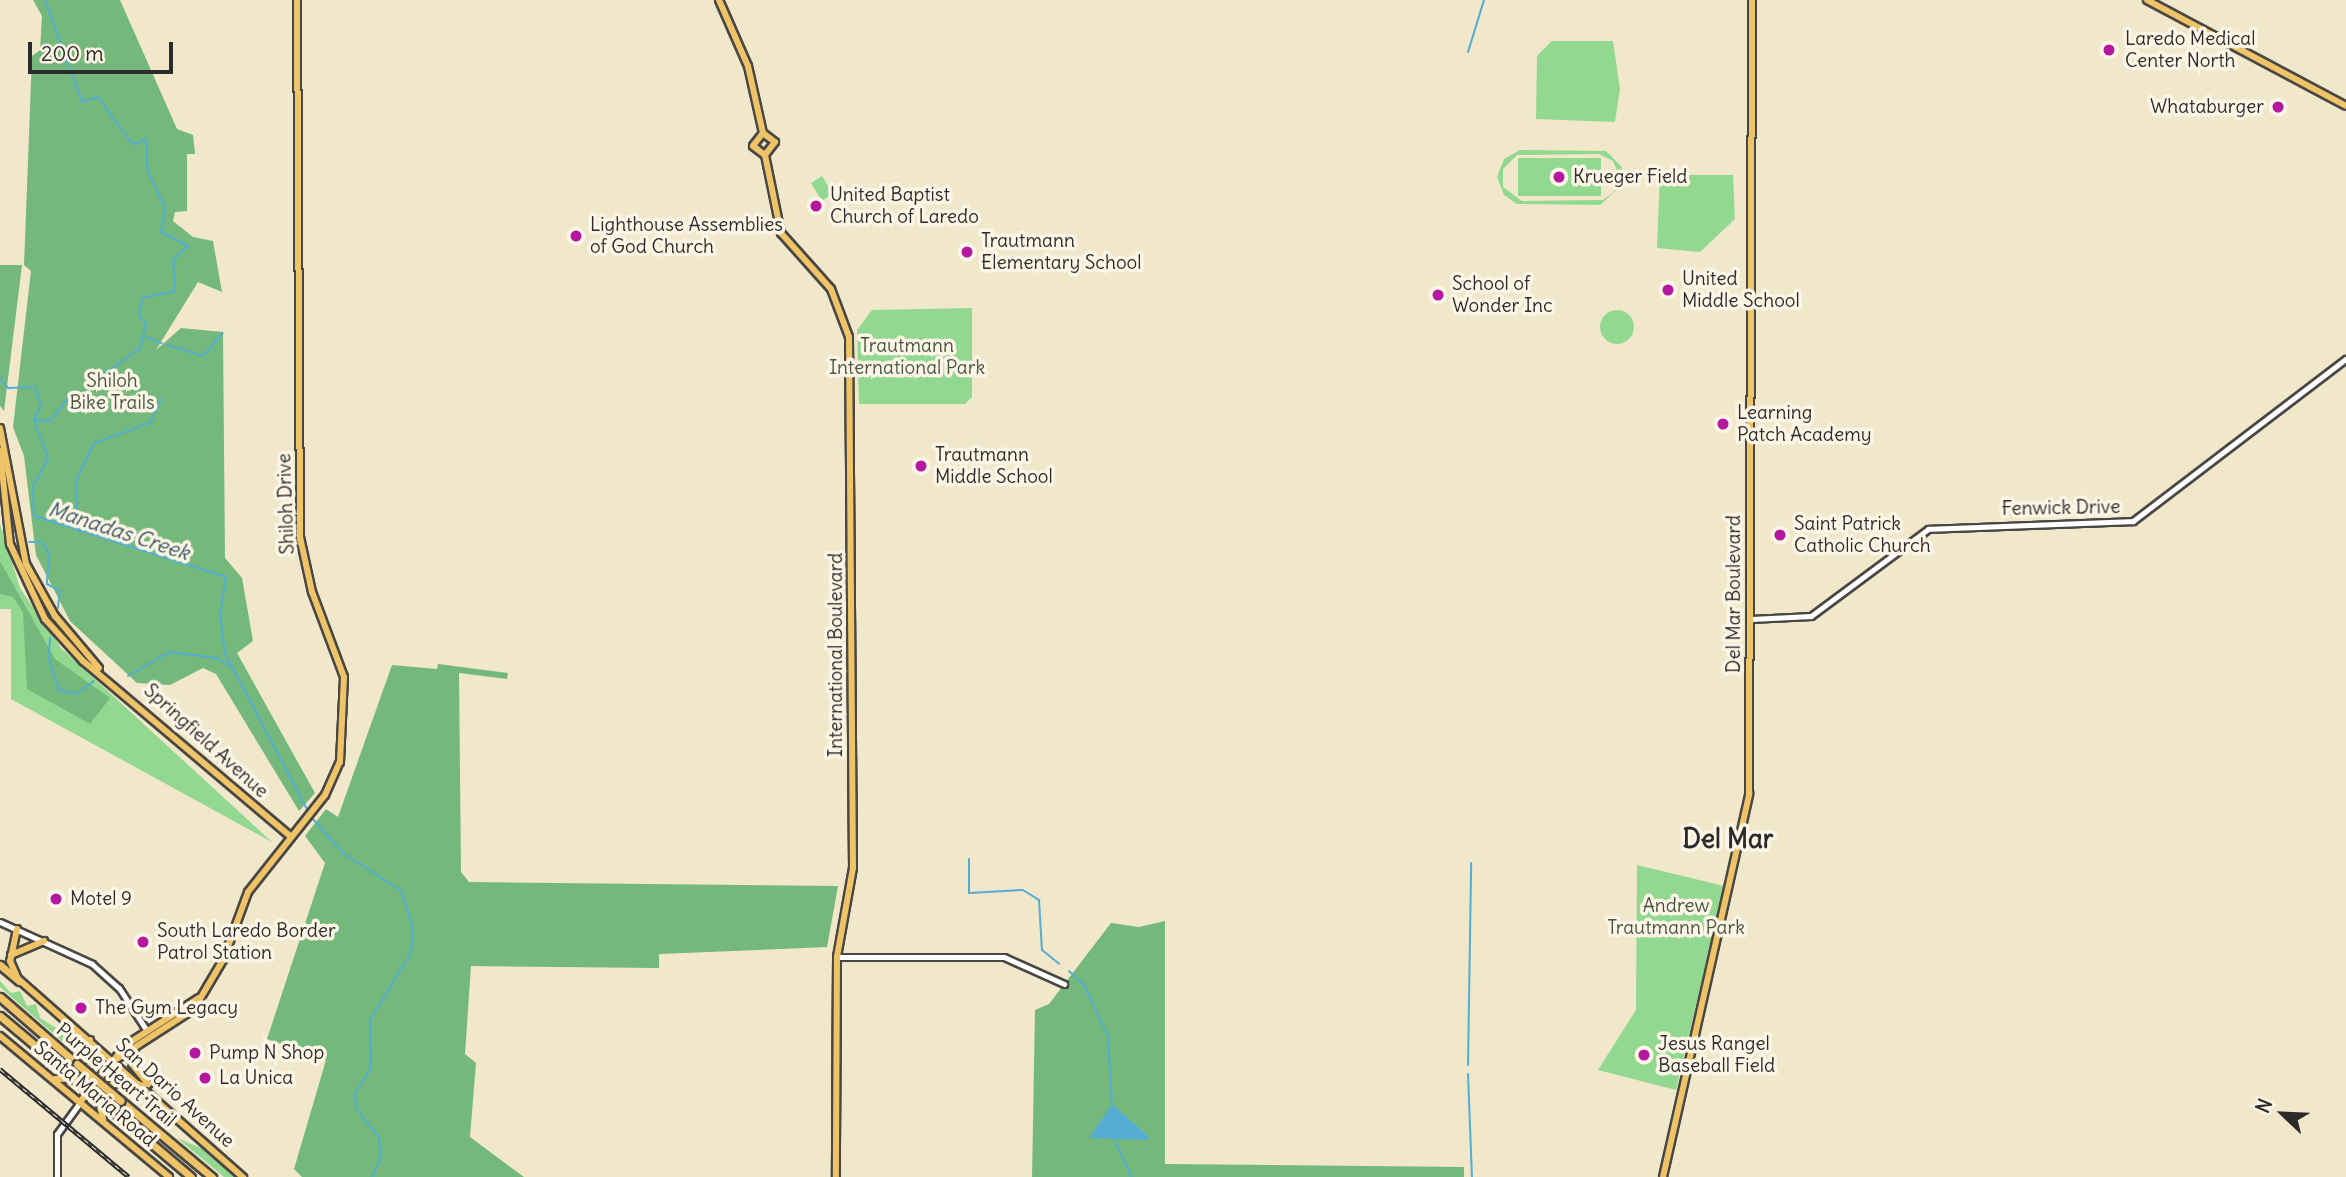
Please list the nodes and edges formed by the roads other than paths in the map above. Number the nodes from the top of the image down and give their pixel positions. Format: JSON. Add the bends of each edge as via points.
{"nodes":[{"id":1,"x":297,"y":0,"type":"edge"},
{"id":2,"x":719,"y":0,"type":"edge"},
{"id":3,"x":1752,"y":0,"type":"edge"},
{"id":4,"x":2147,"y":0,"type":"edge"},
{"id":5,"x":2346,"y":106,"type":"edge"},
{"id":6,"x":763,"y":133,"type":"junction"},
{"id":7,"x":765,"y":155,"type":"junction"},
{"id":8,"x":2346,"y":359,"type":"edge"},
{"id":9,"x":0,"y":428,"type":"edge"},
{"id":10,"x":0,"y":452,"type":"edge"},
{"id":11,"x":1751,"y":620,"type":"junction"},
{"id":12,"x":100,"y":670,"type":"junction"},
{"id":13,"x":290,"y":836,"type":"junction"},
{"id":14,"x":0,"y":922,"type":"edge"},
{"id":15,"x":17,"y":929,"type":"junction"},
{"id":16,"x":44,"y":941,"type":"junction"},
{"id":17,"x":10,"y":957,"type":"junction"},
{"id":18,"x":837,"y":957,"type":"junction"},
{"id":19,"x":0,"y":963,"type":"edge"},
{"id":20,"x":19,"y":981,"type":"junction"},
{"id":21,"x":1064,"y":984,"type":"dead end"},
{"id":22,"x":0,"y":997,"type":"edge"},
{"id":23,"x":199,"y":998,"type":"junction"},
{"id":24,"x":0,"y":1016,"type":"edge"},
{"id":25,"x":148,"y":1031,"type":"junction"},
{"id":26,"x":0,"y":1035,"type":"edge"},
{"id":27,"x":87,"y":1035,"type":"junction"},
{"id":28,"x":137,"y":1050,"type":"junction"},
{"id":29,"x":115,"y":1060,"type":"junction"},
{"id":30,"x":50,"y":1077,"type":"junction"},
{"id":31,"x":153,"y":1091,"type":"junction"},
{"id":32,"x":80,"y":1102,"type":"junction"},
{"id":33,"x":109,"y":1126,"type":"junction"},
{"id":34,"x":57,"y":1177,"type":"edge"},
{"id":35,"x":169,"y":1177,"type":"edge"},
{"id":36,"x":191,"y":1177,"type":"edge"},
{"id":37,"x":212,"y":1177,"type":"edge"},
{"id":38,"x":243,"y":1177,"type":"edge"},
{"id":39,"x":836,"y":1177,"type":"edge"},
{"id":40,"x":1663,"y":1177,"type":"edge"}],
"edges":[{"from":1,"to":13,"type":"main road","name":"Shiloh Drive","via":[[300,537],[347,703],[336,776]]},
{"from":2,"to":6,"type":"main road","name":"International Boulevard","via":[[748,66]]},
{"from":3,"to":11,"type":"main road","name":"Del Mar Boulevard"},
{"from":4,"to":5,"type":"main road"},
{"from":6,"to":7,"type":"main road","name":"International Boulevard","via":[[775,142]]},
{"from":6,"to":7,"type":"main road","name":"International Boulevard","via":[[753,146]]},
{"from":7,"to":18,"type":"main road","name":"International Boulevard","via":[[781,233],[831,289],[849,337],[853,878]]},
{"from":8,"to":11,"type":"street","name":"Fenwick Drive","via":[[2133,521],[1940,526],[1916,536],[1811,616]]},
{"from":9,"to":12,"type":"main road","name":"Springfield Avenue","via":[[26,564],[55,616]]},
{"from":10,"to":12,"type":"main road","name":"Springfield Avenue","via":[[7,529],[24,583],[57,635]]},
{"from":11,"to":40,"type":"main road","name":"Del Mar Boulevard","via":[[1748,809]]},
{"from":12,"to":13,"type":"main road","name":"Springfield Avenue"},
{"from":13,"to":23,"type":"main road","name":"Shiloh Drive","via":[[248,892],[223,960]]},
{"from":14,"to":15,"type":"street","name":"San Dario Avenue"},
{"from":15,"to":16,"type":"street","name":"San Dario Avenue"},
{"from":15,"to":17,"type":"main road"},
{"from":16,"to":17,"type":"main road"},
{"from":16,"to":25,"type":"street","name":"San Dario Avenue","via":[[110,979]]},
{"from":17,"to":20,"type":"main road"},
{"from":18,"to":21,"type":"street","via":[[1004,957]]},
{"from":18,"to":39,"type":"main road","name":"International Boulevard"},
{"from":19,"to":20,"type":"highway"},
{"from":20,"to":27,"type":"main road","name":"San Dario Avenue"},
{"from":22,"to":37,"type":"highway","name":"Purple Heart Trail","bridge":true},
{"from":23,"to":25,"type":"main road","name":"Shiloh Drive"},
{"from":23,"to":28,"type":"main road","name":"Shiloh Drive","via":[[180,1021]]},
{"from":24,"to":36,"type":"highway","name":"Purple Heart Trail","bridge":true},
{"from":25,"to":29,"type":"main road","name":"Shiloh Drive"},
{"from":26,"to":30,"type":"main road","name":"Santa Maria Road"},
{"from":27,"to":29,"type":"main road","name":"San Dario Avenue"},
{"from":27,"to":30,"type":"main road","via":[[94,1056],[80,1078],[68,1083]]},
{"from":28,"to":29,"type":"main road","name":"Shiloh Drive"},
{"from":28,"to":31,"type":"main road","via":[[132,1064]]},
{"from":29,"to":31,"type":"main road","name":"San Dario Avenue"},
{"from":29,"to":32,"type":"main road","name":"Shiloh Drive"},
{"from":30,"to":32,"type":"main road","name":"Santa Maria Road"},
{"from":31,"to":33,"type":"main road","via":[[126,1080],[112,1085],[99,1101]]},
{"from":31,"to":38,"type":"main road","name":"San Dario Avenue"},
{"from":32,"to":33,"type":"main road","name":"Santa Maria Road"},
{"from":32,"to":34,"type":"street","via":[[57,1134]]},
{"from":33,"to":35,"type":"main road","name":"Santa Maria Road"}]}
